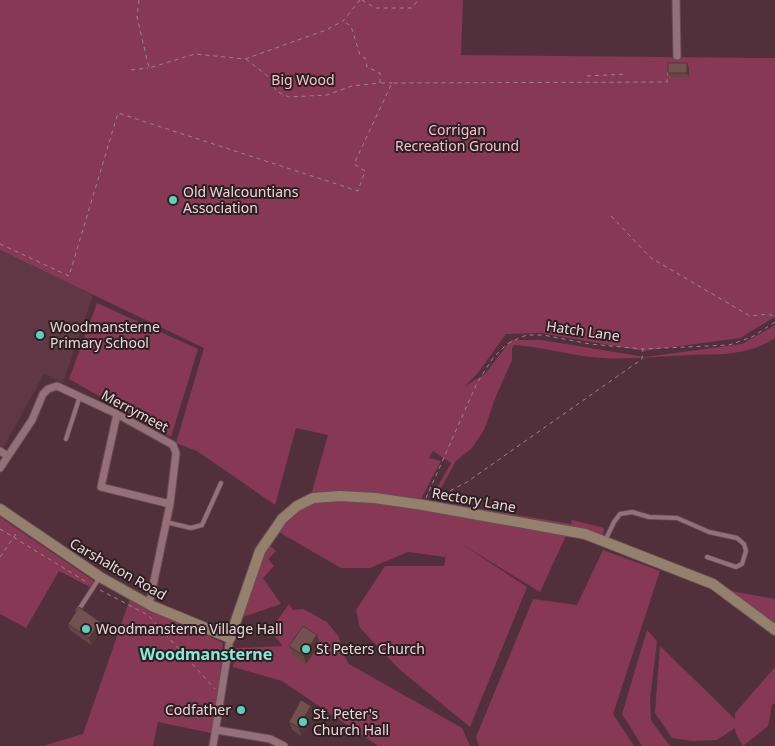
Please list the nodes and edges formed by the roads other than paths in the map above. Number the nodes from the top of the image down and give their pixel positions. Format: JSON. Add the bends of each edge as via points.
{"nodes":[{"id":1,"x":676,"y":0,"type":"edge"},
{"id":2,"x":676,"y":58,"type":"road end"},
{"id":3,"x":80,"y":396,"type":"junction"},
{"id":4,"x":117,"y":414,"type":"junction"},
{"id":5,"x":66,"y":439,"type":"dead end"},
{"id":6,"x":0,"y":451,"type":"edge"},
{"id":7,"x":8,"y":456,"type":"junction"},
{"id":8,"x":0,"y":468,"type":"edge"},
{"id":9,"x":221,"y":483,"type":"dead end"},
{"id":10,"x":170,"y":504,"type":"junction"},
{"id":11,"x":0,"y":509,"type":"edge"},
{"id":12,"x":166,"y":522,"type":"junction"},
{"id":13,"x":605,"y":541,"type":"junction"},
{"id":14,"x":708,"y":557,"type":"dead end"},
{"id":15,"x":100,"y":577,"type":"junction"},
{"id":16,"x":149,"y":604,"type":"junction"},
{"id":17,"x":73,"y":619,"type":"edge"},
{"id":18,"x":775,"y":630,"type":"edge"},
{"id":19,"x":230,"y":638,"type":"junction"},
{"id":20,"x":217,"y":730,"type":"junction"},
{"id":21,"x":213,"y":746,"type":"edge"},
{"id":22,"x":284,"y":746,"type":"edge"}],
"edges":[{"from":1,"to":2,"type":"street"},
{"from":3,"to":4,"type":"street","name":"Merrymeet"},
{"from":3,"to":5,"type":"lane"},
{"from":3,"to":7,"type":"street","name":"Merrymeet","via":[[56,386],[48,389]]},
{"from":4,"to":10,"type":"street","name":"Merrymeet","via":[[175,449]]},
{"from":4,"to":10,"type":"street","via":[[98,488]]},
{"from":6,"to":7,"type":"street"},
{"from":7,"to":8,"type":"street","name":"Merrymeet"},
{"from":9,"to":12,"type":"lane","via":[[209,513],[198,528]]},
{"from":10,"to":12,"type":"street","name":"Merrymeet"},
{"from":11,"to":15,"type":"main road","name":"Carshalton Road"},
{"from":12,"to":16,"type":"street","name":"Merrymeet"},
{"from":13,"to":14,"type":"lane","via":[[620,514],[632,512],[649,517],[677,518],[709,532],[736,538],[746,550],[742,564],[736,566]]},
{"from":13,"to":18,"type":"main road","name":"Rectory Lane","via":[[713,584]]},
{"from":13,"to":19,"type":"main road","name":"Rectory Lane","via":[[585,534],[423,505],[375,498],[313,498],[282,519],[265,542]]},
{"from":15,"to":16,"type":"main road","name":"Carshalton Road"},
{"from":15,"to":17,"type":"lane"},
{"from":16,"to":19,"type":"main road","name":"Carshalton Road"},
{"from":19,"to":20,"type":"street"},
{"from":20,"to":21,"type":"street"},
{"from":20,"to":22,"type":"street","via":[[270,739]]}]}
